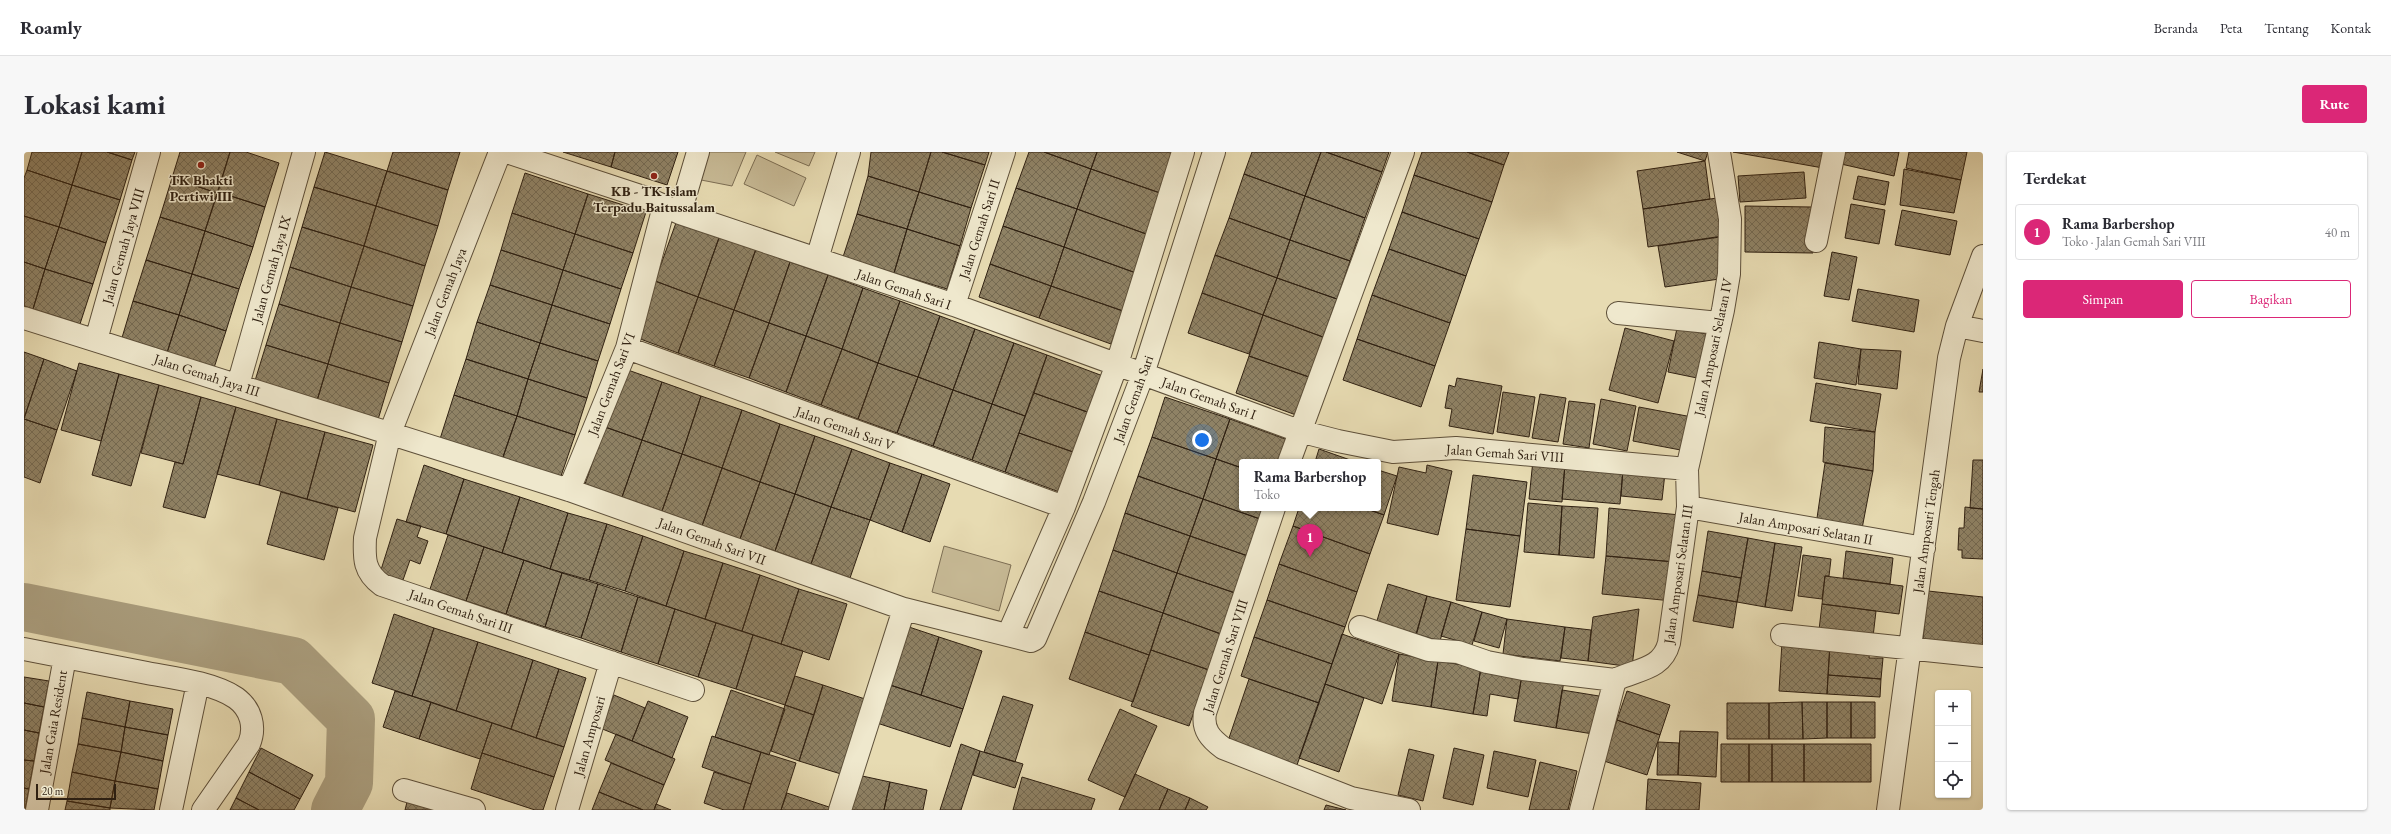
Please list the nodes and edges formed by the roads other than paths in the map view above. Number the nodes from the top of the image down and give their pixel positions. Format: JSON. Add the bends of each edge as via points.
{"nodes":[{"id":1,"x":149,"y":152,"type":"edge"},
{"id":2,"x":304,"y":152,"type":"edge"},
{"id":3,"x":500,"y":152,"type":"edge"},
{"id":4,"x":507,"y":152,"type":"edge"},
{"id":5,"x":698,"y":152,"type":"edge"},
{"id":6,"x":849,"y":152,"type":"edge"},
{"id":7,"x":1004,"y":152,"type":"edge"},
{"id":8,"x":1182,"y":152,"type":"edge"},
{"id":9,"x":1214,"y":152,"type":"edge"},
{"id":10,"x":1403,"y":152,"type":"edge"},
{"id":11,"x":1719,"y":152,"type":"edge"},
{"id":12,"x":1834,"y":152,"type":"edge"},
{"id":13,"x":672,"y":210,"type":"junction"},
{"id":14,"x":1816,"y":241,"type":"dead end"},
{"id":15,"x":1983,"y":256,"type":"edge"},
{"id":16,"x":817,"y":259,"type":"junction"},
{"id":17,"x":954,"y":305,"type":"junction"},
{"id":18,"x":1618,"y":313,"type":"dead end"},
{"id":19,"x":24,"y":318,"type":"edge"},
{"id":20,"x":1719,"y":323,"type":"junction"},
{"id":21,"x":1956,"y":326,"type":"junction"},
{"id":22,"x":1983,"y":331,"type":"edge"},
{"id":23,"x":96,"y":340,"type":"junction"},
{"id":24,"x":627,"y":348,"type":"junction"},
{"id":25,"x":1117,"y":364,"type":"junction"},
{"id":26,"x":1143,"y":374,"type":"junction"},
{"id":27,"x":238,"y":385,"type":"junction"},
{"id":28,"x":390,"y":432,"type":"junction"},
{"id":29,"x":1299,"y":432,"type":"junction"},
{"id":30,"x":1290,"y":459,"type":"edge"},
{"id":31,"x":1687,"y":469,"type":"junction"},
{"id":32,"x":569,"y":490,"type":"junction"},
{"id":33,"x":1064,"y":507,"type":"junction"},
{"id":34,"x":1688,"y":507,"type":"junction"},
{"id":35,"x":1273,"y":511,"type":"edge"},
{"id":36,"x":1924,"y":548,"type":"junction"},
{"id":37,"x":904,"y":610,"type":"junction"},
{"id":38,"x":1360,"y":627,"type":"dead end"},
{"id":39,"x":1008,"y":635,"type":"junction"},
{"id":40,"x":1782,"y":635,"type":"dead end"},
{"id":41,"x":1035,"y":639,"type":"joint"},
{"id":42,"x":1910,"y":648,"type":"junction"},
{"id":43,"x":24,"y":649,"type":"edge"},
{"id":44,"x":1983,"y":656,"type":"edge"},
{"id":45,"x":65,"y":658,"type":"junction"},
{"id":46,"x":611,"y":662,"type":"junction"},
{"id":47,"x":1615,"y":680,"type":"junction"},
{"id":48,"x":198,"y":683,"type":"junction"},
{"id":49,"x":693,"y":690,"type":"dead end"},
{"id":50,"x":404,"y":790,"type":"dead end"},
{"id":51,"x":1403,"y":809,"type":"edge"},
{"id":52,"x":37,"y":810,"type":"edge"},
{"id":53,"x":171,"y":810,"type":"edge"},
{"id":54,"x":203,"y":810,"type":"edge"},
{"id":55,"x":474,"y":810,"type":"edge"},
{"id":56,"x":567,"y":810,"type":"edge"},
{"id":57,"x":840,"y":810,"type":"edge"},
{"id":58,"x":1581,"y":810,"type":"edge"},
{"id":59,"x":1888,"y":810,"type":"edge"}],
"edges":[{"from":1,"to":23,"type":"street","name":"Jalan Gemah Jaya VIII"},
{"from":2,"to":27,"type":"street","name":"Jalan Gemah Jaya IX"},
{"from":3,"to":28,"type":"street","name":"Jalan Gemah Jaya"},
{"from":4,"to":13,"type":"street","name":"Jalan Gemah Sari I","via":[[646,198]]},
{"from":5,"to":13,"type":"street","name":"Jalan Gemah Sari VI"},
{"from":6,"to":16,"type":"street"},
{"from":7,"to":17,"type":"street","name":"Jalan Gemah Sari II"},
{"from":8,"to":25,"type":"street","name":"Jalan Gemah Sari"},
{"from":9,"to":26,"type":"street","name":"Jalan Gemah Sari"},
{"from":10,"to":29,"type":"street"},
{"from":11,"to":20,"type":"street","name":"Jalan Amposari Selatan IV","via":[[1730,219],[1729,274]]},
{"from":12,"to":14,"type":"street"},
{"from":13,"to":16,"type":"street","name":"Jalan Gemah Sari I"},
{"from":13,"to":24,"type":"street","name":"Jalan Gemah Sari VI"},
{"from":15,"to":21,"type":"street","name":"Jalan Amposari Tengah"},
{"from":16,"to":17,"type":"street","name":"Jalan Gemah Sari I"},
{"from":17,"to":25,"type":"street","name":"Jalan Gemah Sari I"},
{"from":18,"to":20,"type":"street"},
{"from":19,"to":23,"type":"street","name":"Jalan Gemah Jaya III"},
{"from":20,"to":31,"type":"street","name":"Jalan Amposari Selatan IV"},
{"from":21,"to":22,"type":"street"},
{"from":21,"to":36,"type":"street","name":"Jalan Amposari Tengah","via":[[1949,358]]},
{"from":23,"to":27,"type":"street","name":"Jalan Gemah Jaya III"},
{"from":24,"to":32,"type":"street","name":"Jalan Gemah Sari VI"},
{"from":24,"to":33,"type":"street","name":"Jalan Gemah Sari V"},
{"from":25,"to":26,"type":"street","name":"Jalan Gemah Sari I"},
{"from":25,"to":33,"type":"street","name":"Jalan Gemah Sari"},
{"from":26,"to":29,"type":"street","name":"Jalan Gemah Sari I"},
{"from":26,"to":41,"type":"street","name":"Jalan Gemah Sari","via":[[1094,502]]},
{"from":27,"to":28,"type":"street","name":"Jalan Gemah Jaya III"},
{"from":28,"to":32,"type":"street","name":"Jalan Gemah Sari VII"},
{"from":28,"to":46,"type":"street","name":"Jalan Gemah Sari III","via":[[365,538],[364,556],[371,577],[382,585]]},
{"from":29,"to":30,"type":"street"},
{"from":29,"to":31,"type":"street","name":"Jalan Gemah Sari VIII","via":[[1387,451],[1456,448]]},
{"from":31,"to":34,"type":"street","name":"Jalan Amposari Selatan III"},
{"from":32,"to":37,"type":"street","name":"Jalan Gemah Sari VII"},
{"from":33,"to":39,"type":"street","name":"Jalan Gemah Sari"},
{"from":34,"to":36,"type":"street","name":"Jalan Amposari Selatan II"},
{"from":34,"to":47,"type":"street","name":"Jalan Amposari Selatan III","via":[[1667,652],[1650,668],[1631,672]]},
{"from":35,"to":51,"type":"street","name":"Jalan Gemah Sari VIII","via":[[1205,713],[1206,731],[1211,738],[1230,751],[1351,798]]},
{"from":36,"to":42,"type":"street","name":"Jalan Amposari Tengah"},
{"from":37,"to":39,"type":"street","name":"Jalan Gemah Sari VII"},
{"from":37,"to":57,"type":"street"},
{"from":38,"to":47,"type":"street","via":[[1429,650],[1458,652],[1487,662],[1523,669]]},
{"from":39,"to":41,"type":"street","name":"Jalan Gemah Sari VII","via":[[1027,641]]},
{"from":40,"to":42,"type":"street"},
{"from":42,"to":44,"type":"street"},
{"from":42,"to":59,"type":"street","name":"Jalan Amposari Tengah"},
{"from":43,"to":45,"type":"street","name":"Jalan Gaia Resident"},
{"from":45,"to":48,"type":"street","name":"Jalan Gaia Resident"},
{"from":45,"to":52,"type":"street","name":"Jalan Gaia Resident"},
{"from":46,"to":49,"type":"street","name":"Jalan Gemah Sari III"},
{"from":46,"to":56,"type":"street","name":"Jalan Amposari"},
{"from":47,"to":58,"type":"street"},
{"from":48,"to":53,"type":"street"},
{"from":48,"to":54,"type":"street","name":"Jalan Gaia Resident","via":[[236,698],[252,720],[253,734],[249,744]]},
{"from":50,"to":55,"type":"street"}]}
